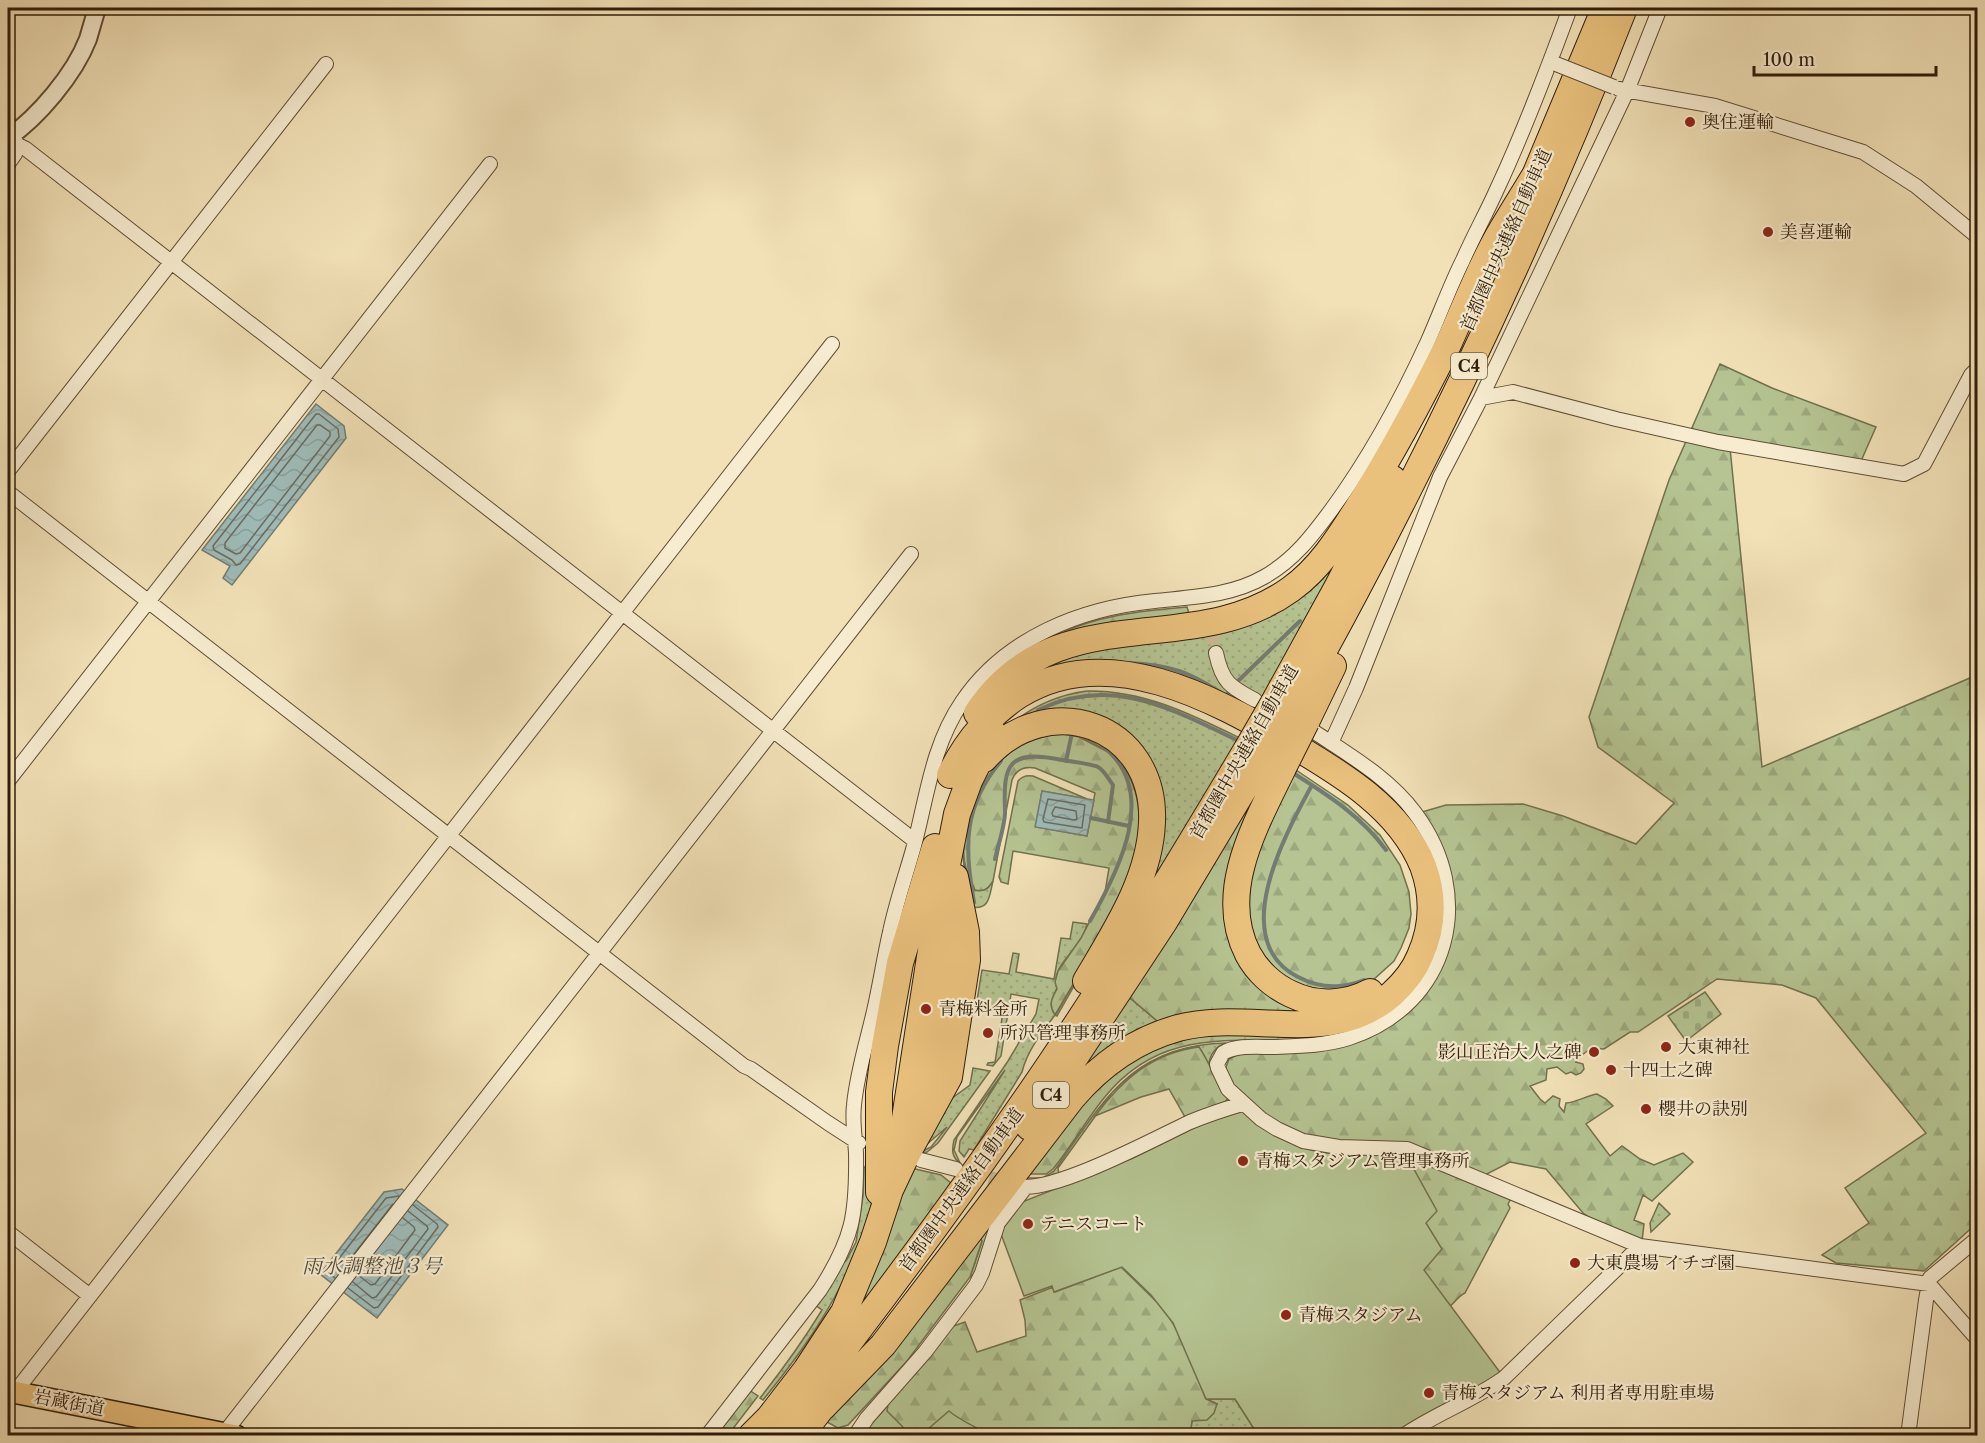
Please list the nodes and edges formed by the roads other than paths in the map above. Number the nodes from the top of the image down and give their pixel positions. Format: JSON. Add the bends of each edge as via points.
{"nodes":[{"id":1,"x":97,"y":8,"type":"edge"},
{"id":2,"x":1570,"y":8,"type":"edge"},
{"id":3,"x":1605,"y":8,"type":"edge"},
{"id":4,"x":1624,"y":8,"type":"edge"},
{"id":5,"x":1660,"y":8,"type":"edge"},
{"id":6,"x":1553,"y":63,"type":"junction"},
{"id":7,"x":326,"y":64,"type":"dead end"},
{"id":8,"x":1620,"y":89,"type":"junction"},
{"id":9,"x":12,"y":140,"type":"edge"},
{"id":10,"x":8,"y":164,"type":"edge"},
{"id":11,"x":490,"y":164,"type":"dead end"},
{"id":12,"x":1538,"y":171,"type":"junction"},
{"id":13,"x":1977,"y":237,"type":"edge"},
{"id":14,"x":171,"y":262,"type":"junction"},
{"id":15,"x":832,"y":344,"type":"dead end"},
{"id":16,"x":1977,"y":368,"type":"edge"},
{"id":17,"x":321,"y":379,"type":"junction"},
{"id":18,"x":1482,"y":398,"type":"junction"},
{"id":19,"x":8,"y":471,"type":"edge"},
{"id":20,"x":8,"y":492,"type":"edge"},
{"id":21,"x":911,"y":554,"type":"dead end"},
{"id":22,"x":147,"y":602,"type":"junction"},
{"id":23,"x":622,"y":614,"type":"junction"},
{"id":24,"x":1216,"y":653,"type":"tunnel mouth"},
{"id":25,"x":1288,"y":714,"type":"junction"},
{"id":26,"x":773,"y":732,"type":"junction"},
{"id":27,"x":1331,"y":743,"type":"junction"},
{"id":28,"x":1265,"y":758,"type":"junction"},
{"id":29,"x":962,"y":773,"type":"junction"},
{"id":30,"x":8,"y":781,"type":"edge"},
{"id":31,"x":449,"y":836,"type":"junction"},
{"id":32,"x":939,"y":852,"type":"junction"},
{"id":33,"x":957,"y":900,"type":"junction"},
{"id":34,"x":600,"y":954,"type":"junction"},
{"id":35,"x":1242,"y":1104,"type":"junction"},
{"id":36,"x":916,"y":1148,"type":"junction"},
{"id":37,"x":868,"y":1149,"type":"junction"},
{"id":38,"x":956,"y":1169,"type":"tunnel mouth"},
{"id":39,"x":890,"y":1190,"type":"junction"},
{"id":40,"x":941,"y":1220,"type":"junction"},
{"id":41,"x":8,"y":1232,"type":"edge"},
{"id":42,"x":1977,"y":1238,"type":"edge"},
{"id":43,"x":1640,"y":1246,"type":"junction"},
{"id":44,"x":1929,"y":1284,"type":"junction"},
{"id":45,"x":90,"y":1296,"type":"junction"},
{"id":46,"x":1977,"y":1340,"type":"edge"},
{"id":47,"x":11,"y":1391,"type":"edge"},
{"id":48,"x":810,"y":1416,"type":"edge"},
{"id":49,"x":227,"y":1435,"type":"edge"},
{"id":50,"x":707,"y":1436,"type":"edge"},
{"id":51,"x":750,"y":1436,"type":"edge"},
{"id":52,"x":777,"y":1436,"type":"edge"},
{"id":53,"x":855,"y":1436,"type":"edge"},
{"id":54,"x":1403,"y":1436,"type":"edge"},
{"id":55,"x":1908,"y":1436,"type":"edge"}],
"edges":[{"from":1,"to":9,"type":"street","via":[[75,65]]},
{"from":2,"to":6,"type":"street"},
{"from":3,"to":12,"type":"highway","name":"首都圏中央連絡自動車道","number":"C4"},
{"from":4,"to":25,"type":"highway","name":"首都圏中央連絡自動車道","number":"C4","via":[[1531,231],[1424,460],[1388,547]]},
{"from":5,"to":8,"type":"street"},
{"from":6,"to":8,"type":"street","bridge":true},
{"from":6,"to":32,"type":"street","via":[[1427,343],[1366,460],[1312,536],[1293,556],[1261,579],[1206,603],[1122,604],[1086,614],[1025,641],[991,668],[962,702],[940,743],[928,781]]},
{"from":7,"to":14,"type":"street"},
{"from":8,"to":13,"type":"street","via":[[1715,106],[1863,152],[1916,186]]},
{"from":8,"to":18,"type":"street"},
{"from":9,"to":10,"type":"street","via":[[15,154]]},
{"from":9,"to":14,"type":"street"},
{"from":11,"to":17,"type":"street"},
{"from":12,"to":25,"type":"highway","name":"首都圏中央連絡自動車道","number":"C4","via":[[1430,406],[1342,578]]},
{"from":12,"to":29,"type":"highway","via":[[1495,241],[1445,351],[1392,452],[1337,541],[1313,570],[1272,602],[1238,616],[1086,639],[1035,659],[982,706],[960,744]]},
{"from":14,"to":17,"type":"street"},
{"from":14,"to":19,"type":"street"},
{"from":15,"to":23,"type":"street"},
{"from":16,"to":18,"type":"street","via":[[1924,464],[1904,474],[1718,442],[1513,392]]},
{"from":17,"to":22,"type":"street"},
{"from":17,"to":23,"type":"street"},
{"from":18,"to":27,"type":"street","via":[[1440,477]]},
{"from":20,"to":22,"type":"street"},
{"from":21,"to":26,"type":"street"},
{"from":22,"to":30,"type":"street"},
{"from":22,"to":31,"type":"street"},
{"from":23,"to":26,"type":"street"},
{"from":23,"to":31,"type":"street"},
{"from":24,"to":25,"type":"street","via":[[1227,683]]},
{"from":25,"to":27,"type":"street"},
{"from":25,"to":28,"type":"highway","name":"首都圏中央連絡自動車道","number":"C4","bridge":true},
{"from":25,"to":28,"type":"highway","bridge":true},
{"from":26,"to":32,"type":"street"},
{"from":26,"to":34,"type":"street"},
{"from":27,"to":35,"type":"street","via":[[1392,788],[1424,827],[1445,879],[1449,914],[1445,941],[1438,961],[1420,989],[1397,1013],[1373,1028],[1321,1044],[1237,1048],[1223,1053],[1217,1064],[1219,1074]]},
{"from":28,"to":29,"type":"highway","via":[[1237,901],[1242,939],[1262,973],[1293,995],[1324,1002],[1357,998],[1393,975],[1412,948],[1419,916],[1417,885],[1404,853],[1378,820],[1299,762],[1175,699],[1140,687],[1096,683],[1067,686],[1014,711],[1000,723]]},
{"from":28,"to":40,"type":"highway","name":"首都圏中央連絡自動車道","number":"C4","via":[[1176,869],[1025,1101]]},
{"from":28,"to":48,"type":"highway","name":"首都圏中央連絡自動車道","number":"C4","via":[[1045,1104],[975,1205]]},
{"from":29,"to":32,"type":"highway","via":[[957,814]]},
{"from":29,"to":40,"type":"highway","via":[[1030,726],[1058,720],[1095,727],[1124,746],[1143,771],[1151,800],[1152,833],[1145,865],[1127,907]]},
{"from":29,"to":48,"type":"highway","via":[[971,739],[990,717],[1012,699],[1044,682],[1073,674],[1105,672],[1166,684],[1276,735],[1377,803],[1408,838],[1423,868],[1431,903],[1428,934],[1407,978],[1387,998],[1359,1014],[1306,1024],[1187,1026],[1149,1038],[1110,1060],[1072,1098],[878,1352]]},
{"from":31,"to":34,"type":"street"},
{"from":31,"to":45,"type":"street"},
{"from":32,"to":33,"type":"highway"},
{"from":32,"to":37,"type":"highway","via":[[927,876],[895,1048]]},
{"from":32,"to":37,"type":"highway","via":[[898,1087]]},
{"from":32,"to":37,"type":"street","via":[[890,931],[851,1126]]},
{"from":32,"to":39,"type":"highway","via":[[947,865],[945,903],[932,944],[899,1157]]},
{"from":33,"to":36,"type":"highway","via":[[944,922]]},
{"from":33,"to":36,"type":"highway","via":[[959,945],[955,979],[933,1106]]},
{"from":34,"to":37,"type":"street","via":[[744,1066]]},
{"from":34,"to":49,"type":"street"},
{"from":35,"to":43,"type":"street","via":[[1277,1129],[1303,1141],[1339,1148],[1407,1149]]},
{"from":35,"to":53,"type":"street","via":[[1199,1118],[1122,1155],[1046,1185],[1022,1187],[998,1223],[975,1285]]},
{"from":36,"to":38,"type":"street"},
{"from":36,"to":39,"type":"highway"},
{"from":37,"to":50,"type":"street","via":[[851,1230],[842,1253],[820,1290]]},
{"from":37,"to":51,"type":"highway","via":[[880,1186],[862,1253],[852,1277],[798,1364],[761,1412]]},
{"from":39,"to":51,"type":"highway","via":[[844,1312],[806,1370]]},
{"from":40,"to":48,"type":"highway","name":"首都圏中央連絡自動車道","number":"C4"},
{"from":41,"to":45,"type":"street"},
{"from":42,"to":44,"type":"street","via":[[1930,1278]]},
{"from":43,"to":44,"type":"street"},
{"from":43,"to":54,"type":"street","via":[[1504,1378]]},
{"from":44,"to":46,"type":"street"},
{"from":44,"to":55,"type":"street"},
{"from":45,"to":47,"type":"street"},
{"from":47,"to":49,"type":"main road","name":"岩蔵街道"},
{"from":48,"to":52,"type":"highway","name":"首都圏中央連絡自動車道","number":"C4"}]}
